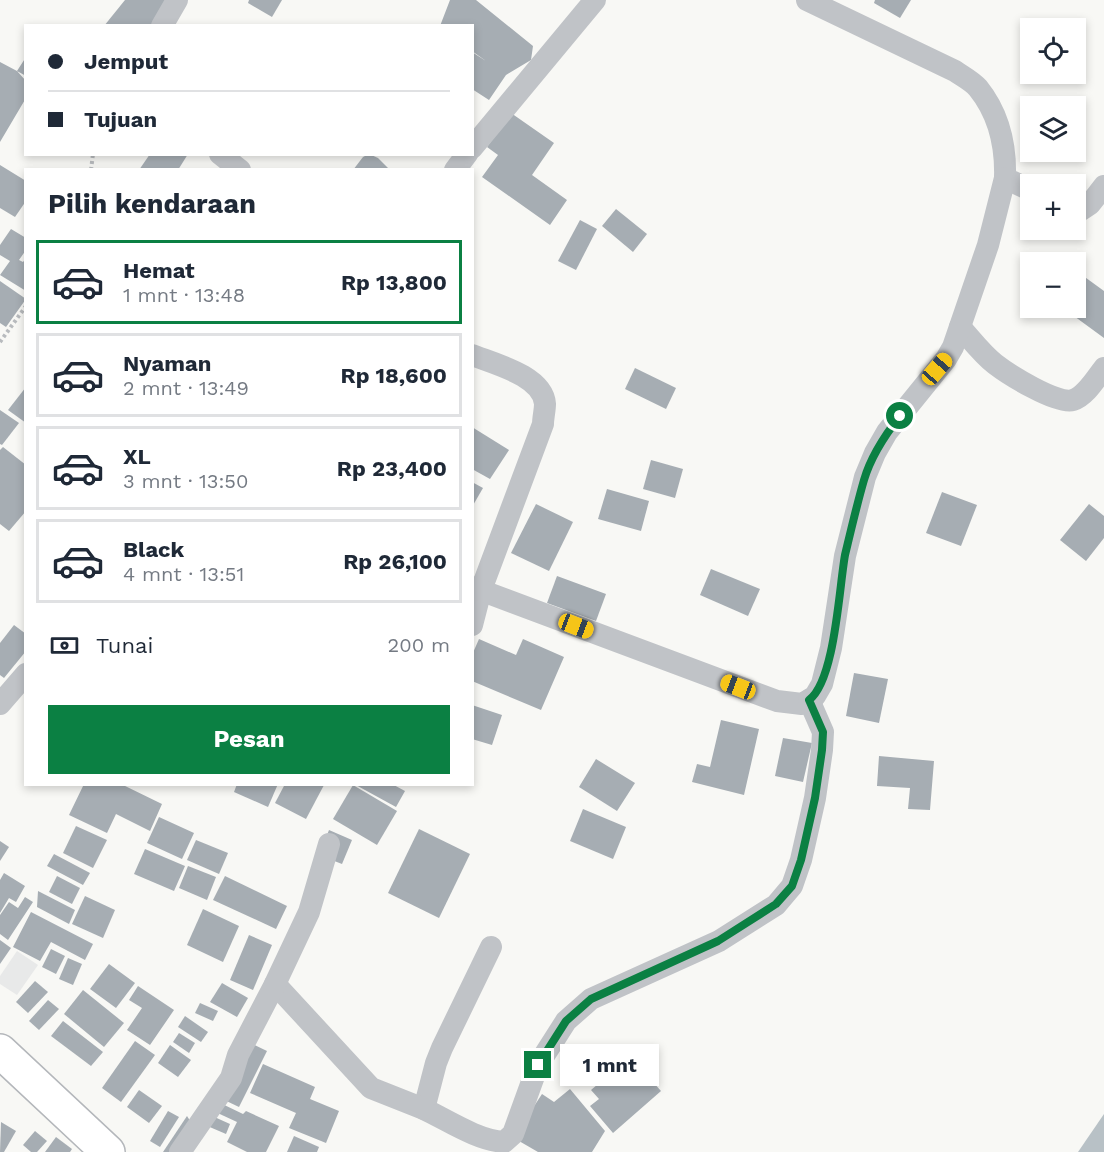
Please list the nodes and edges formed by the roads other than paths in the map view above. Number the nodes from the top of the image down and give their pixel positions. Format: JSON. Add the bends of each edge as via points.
{"nodes":[{"id":1,"x":177,"y":0,"type":"edge"},
{"id":2,"x":807,"y":0,"type":"edge"},
{"id":3,"x":586,"y":3,"type":"edge"},
{"id":4,"x":163,"y":24,"type":"edge"},
{"id":5,"x":474,"y":145,"type":"edge"},
{"id":6,"x":222,"y":156,"type":"edge"},
{"id":7,"x":238,"y":168,"type":"edge"},
{"id":8,"x":1005,"y":178,"type":"junction"},
{"id":9,"x":1020,"y":185,"type":"edge"},
{"id":10,"x":1104,"y":186,"type":"edge"},
{"id":11,"x":1086,"y":207,"type":"edge"},
{"id":12,"x":960,"y":327,"type":"junction"},
{"id":13,"x":474,"y":357,"type":"edge"},
{"id":14,"x":1104,"y":368,"type":"edge"},
{"id":15,"x":477,"y":588,"type":"edge"},
{"id":16,"x":474,"y":610,"type":"edge"},
{"id":17,"x":24,"y":676,"type":"edge"},
{"id":18,"x":809,"y":700,"type":"junction"},
{"id":19,"x":0,"y":704,"type":"edge"},
{"id":20,"x":329,"y":844,"type":"dead end"},
{"id":21,"x":490,"y":947,"type":"dead end"},
{"id":22,"x":275,"y":984,"type":"junction"},
{"id":23,"x":0,"y":1051,"type":"edge"},
{"id":24,"x":424,"y":1110,"type":"junction"},
{"id":25,"x":108,"y":1152,"type":"edge"},
{"id":26,"x":180,"y":1152,"type":"edge"}],
"edges":[{"from":1,"to":4,"type":"street"},
{"from":2,"to":8,"type":"street","via":[[955,71],[976,87],[991,107],[1002,136]]},
{"from":3,"to":5,"type":"street"},
{"from":6,"to":7,"type":"street"},
{"from":8,"to":9,"type":"street"},
{"from":8,"to":12,"type":"street"},
{"from":10,"to":11,"type":"street"},
{"from":12,"to":14,"type":"street","via":[[995,364],[1062,402],[1084,393]]},
{"from":12,"to":18,"type":"street","via":[[946,359],[888,432],[865,477],[845,556],[822,684]]},
{"from":13,"to":15,"type":"street","via":[[534,381],[545,404],[534,449]]},
{"from":15,"to":16,"type":"street"},
{"from":15,"to":18,"type":"street","via":[[777,701],[802,704]]},
{"from":17,"to":19,"type":"street"},
{"from":18,"to":24,"type":"street","via":[[823,732],[815,798],[792,886],[776,904],[718,941],[591,999],[566,1021],[538,1065],[513,1134],[504,1142]]},
{"from":20,"to":22,"type":"street","via":[[309,912]]},
{"from":21,"to":24,"type":"street","via":[[439,1055]]},
{"from":22,"to":24,"type":"street","via":[[371,1088]]},
{"from":22,"to":26,"type":"street","via":[[238,1055],[231,1078]]},
{"from":23,"to":25,"type":"main road"}]}
